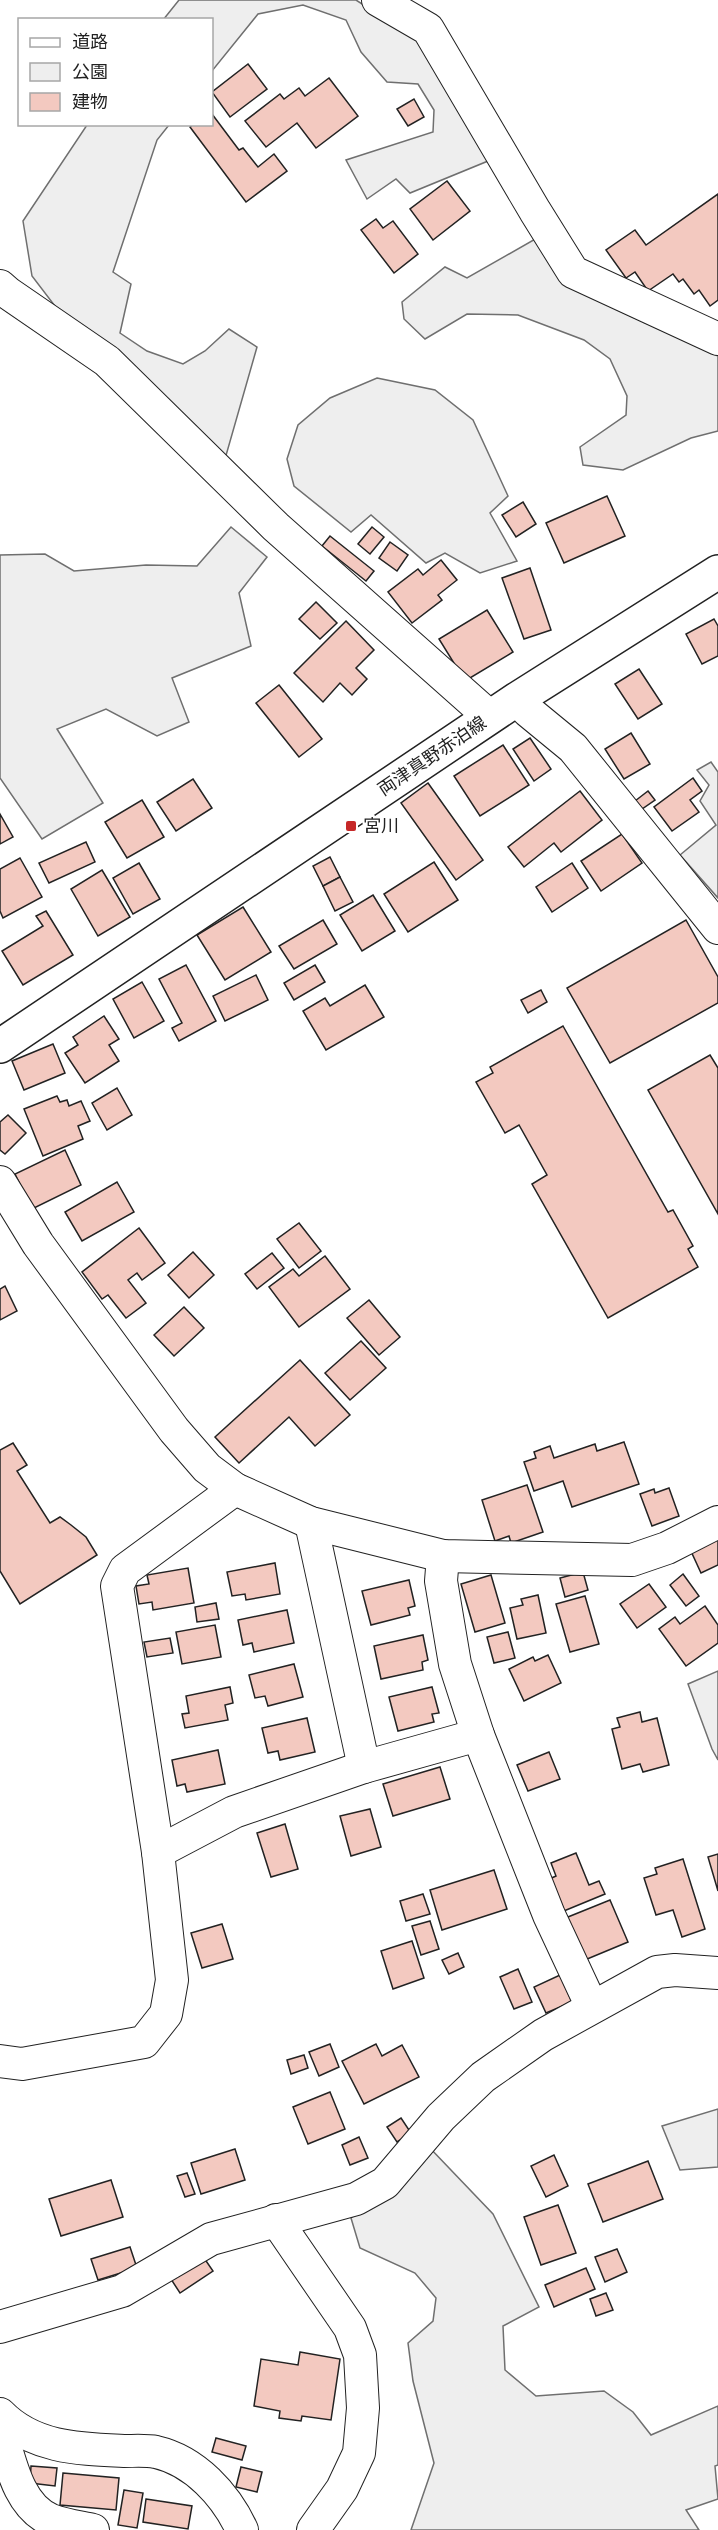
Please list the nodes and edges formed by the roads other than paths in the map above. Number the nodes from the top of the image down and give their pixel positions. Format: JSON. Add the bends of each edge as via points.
{"nodes":[{"id":1,"x":378,"y":0,"type":"edge"},
{"id":2,"x":0,"y":286,"type":"edge"},
{"id":3,"x":718,"y":339,"type":"edge"},
{"id":4,"x":718,"y":572,"type":"edge"},
{"id":5,"x":517,"y":699,"type":"junction"},
{"id":6,"x":490,"y":717,"type":"junction"},
{"id":7,"x":718,"y":928,"type":"edge"},
{"id":8,"x":0,"y":1046,"type":"edge"},
{"id":9,"x":0,"y":1182,"type":"edge"},
{"id":10,"x":235,"y":1489,"type":"junction"},
{"id":11,"x":718,"y":1522,"type":"edge"},
{"id":12,"x":311,"y":1523,"type":"junction"},
{"id":13,"x":443,"y":1556,"type":"junction"},
{"id":14,"x":478,"y":1735,"type":"junction"},
{"id":15,"x":364,"y":1767,"type":"junction"},
{"id":16,"x":158,"y":1852,"type":"junction"},
{"id":17,"x":718,"y":1973,"type":"edge"},
{"id":18,"x":592,"y":2007,"type":"junction"},
{"id":19,"x":0,"y":2061,"type":"edge"},
{"id":20,"x":276,"y":2220,"type":"junction"},
{"id":21,"x":0,"y":2327,"type":"edge"},
{"id":22,"x":0,"y":2414,"type":"edge"},
{"id":23,"x":0,"y":2428,"type":"edge"},
{"id":24,"x":93,"y":2530,"type":"edge"},
{"id":25,"x":242,"y":2530,"type":"edge"},
{"id":26,"x":313,"y":2530,"type":"edge"}],
"edges":[{"from":1,"to":3,"type":"street","via":[[428,29],[573,272]]},
{"from":2,"to":6,"type":"street","via":[[107,361],[276,528]]},
{"from":4,"to":5,"type":"main road","name":"両津真野赤泊線"},
{"from":5,"to":6,"type":"main road","name":"両津真野赤泊線"},
{"from":5,"to":7,"type":"street","via":[[573,748]]},
{"from":6,"to":8,"type":"main road","name":"両津真野赤泊線"},
{"from":9,"to":10,"type":"street","via":[[38,1244],[174,1430],[207,1468]]},
{"from":10,"to":12,"type":"street"},
{"from":10,"to":16,"type":"street","via":[[125,1570],[117,1586]]},
{"from":11,"to":13,"type":"street","via":[[632,1560]]},
{"from":12,"to":13,"type":"street"},
{"from":12,"to":15,"type":"street"},
{"from":13,"to":14,"type":"street","via":[[441,1581],[455,1664]]},
{"from":14,"to":15,"type":"street"},
{"from":14,"to":18,"type":"street","via":[[549,1916]]},
{"from":15,"to":16,"type":"street","via":[[234,1812]]},
{"from":16,"to":19,"type":"street","via":[[172,1980],[166,2014],[144,2042],[22,2064]]},
{"from":17,"to":18,"type":"street","via":[[657,1972]]},
{"from":18,"to":20,"type":"street","via":[[483,2076],[441,2117],[385,2183],[356,2199]]},
{"from":20,"to":21,"type":"street","via":[[211,2239],[122,2291]]},
{"from":20,"to":26,"type":"street","via":[[350,2328],[360,2355],[363,2408],[359,2453],[342,2489]]},
{"from":22,"to":25,"type":"street","via":[[12,2426],[61,2447],[156,2452],[195,2469],[225,2500]]},
{"from":23,"to":24,"type":"street","via":[[20,2489],[31,2506],[50,2520]]}]}
